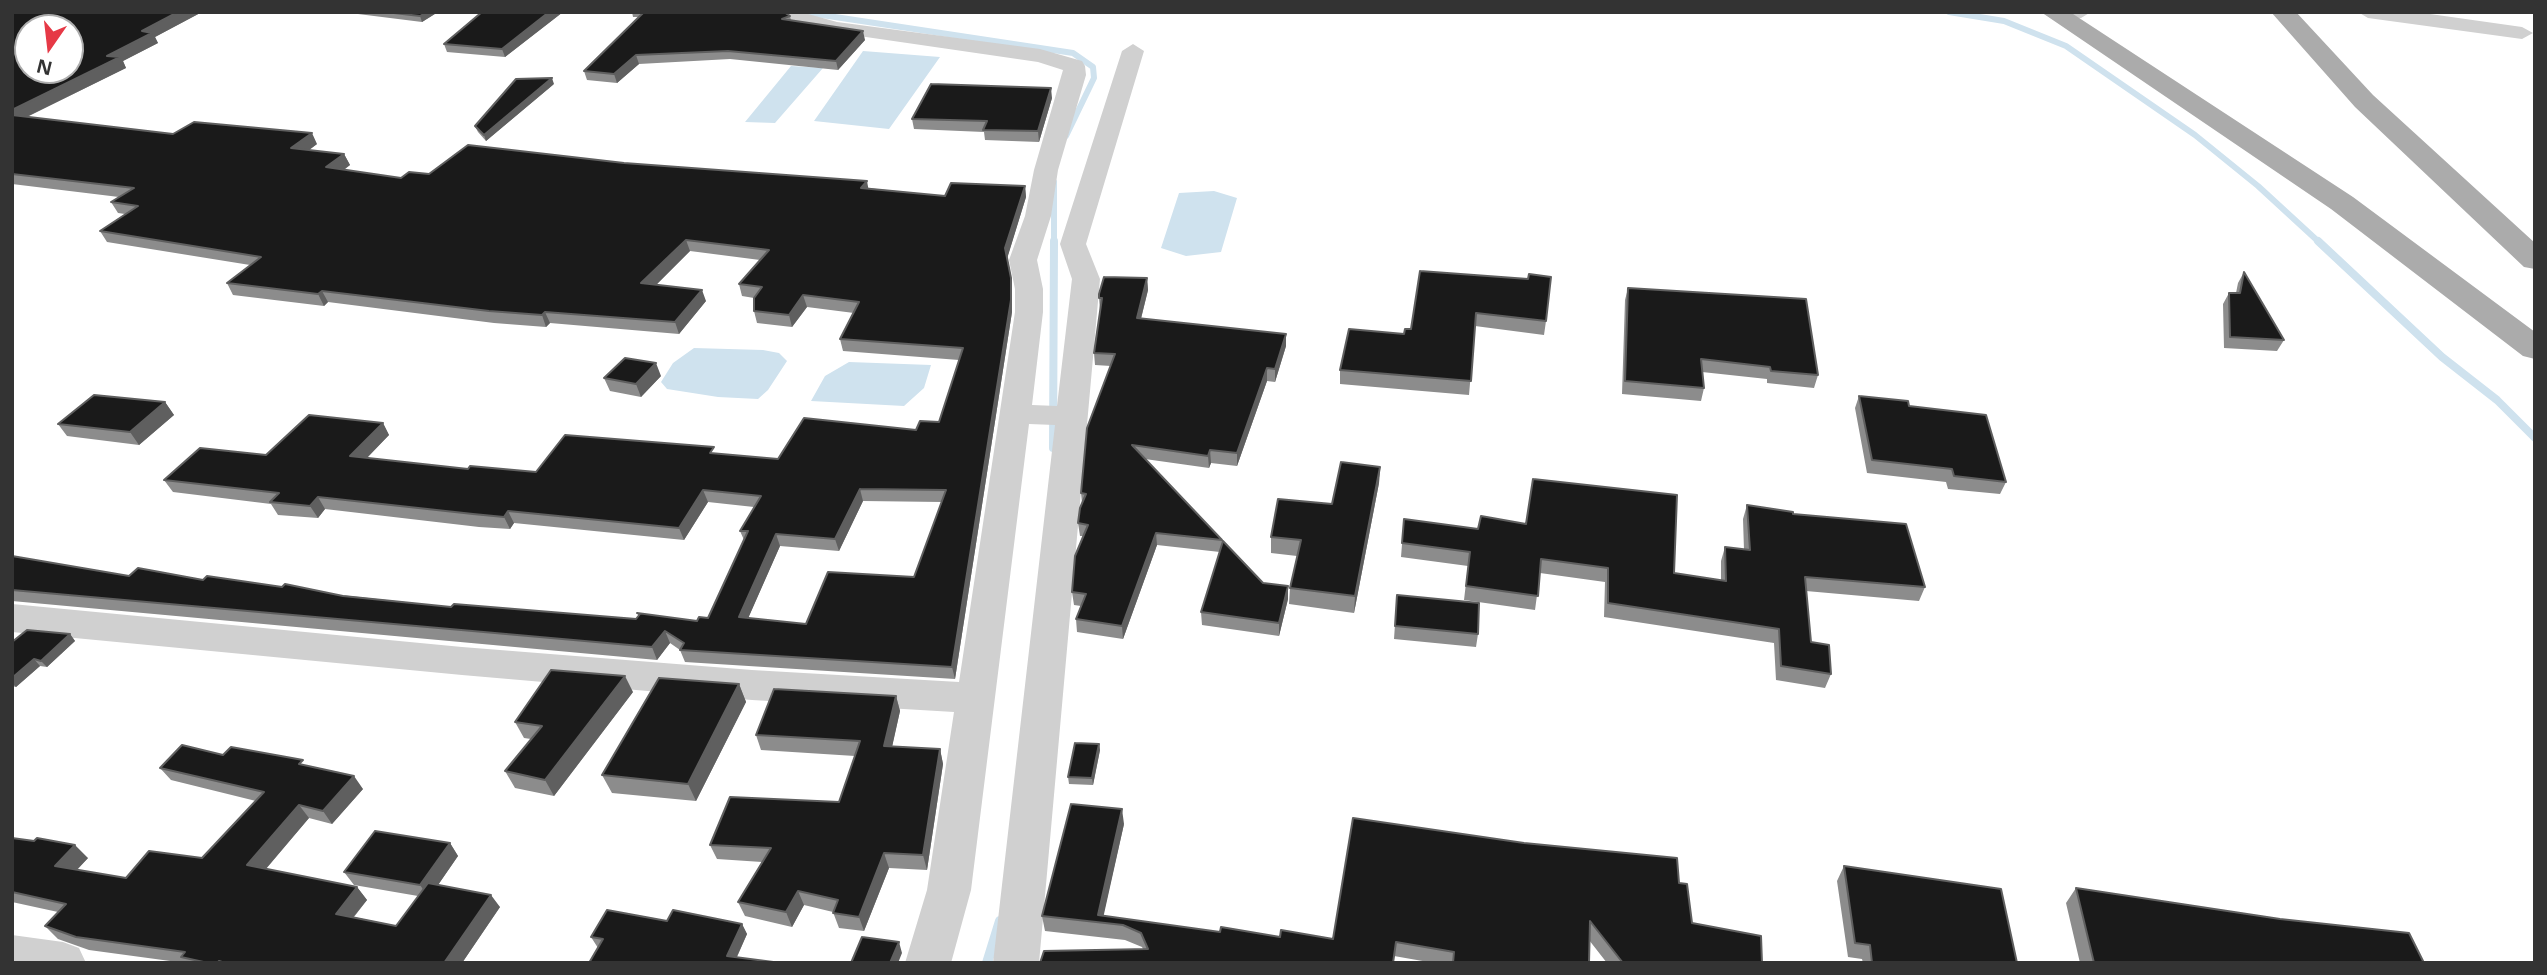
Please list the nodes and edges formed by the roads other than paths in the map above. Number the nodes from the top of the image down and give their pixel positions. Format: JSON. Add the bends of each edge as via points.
{"nodes":[{"id":1,"x":785,"y":12,"type":"edge"},
{"id":2,"x":2052,"y":12,"type":"edge"},
{"id":3,"x":2081,"y":12,"type":"edge"},
{"id":4,"x":2368,"y":12,"type":"edge"},
{"id":5,"x":2480,"y":12,"type":"edge"},
{"id":6,"x":2301,"y":19,"type":"edge"},
{"id":7,"x":2529,"y":35,"type":"edge"},
{"id":8,"x":1133,"y":51,"type":"dead end"},
{"id":9,"x":2535,"y":235,"type":"edge"},
{"id":10,"x":2535,"y":260,"type":"edge"},
{"id":11,"x":2535,"y":349,"type":"edge"},
{"id":12,"x":1014,"y":414,"type":"junction"},
{"id":13,"x":1072,"y":416,"type":"junction"},
{"id":14,"x":12,"y":618,"type":"edge"},
{"id":15,"x":975,"y":698,"type":"junction"},
{"id":16,"x":12,"y":956,"type":"edge"},
{"id":17,"x":1031,"y":956,"type":"edge"},
{"id":18,"x":63,"y":963,"type":"edge"},
{"id":19,"x":928,"y":963,"type":"edge"}],
"edges":[{"from":1,"to":12,"type":"street","via":[[804,22],[836,28],[1041,56],[1074,66],[1023,260],[1029,312]]},
{"from":2,"to":3,"type":"street"},
{"from":2,"to":11,"type":"main road","via":[[2342,203]]},
{"from":4,"to":7,"type":"street"},
{"from":5,"to":7,"type":"street"},
{"from":6,"to":9,"type":"main road"},
{"from":6,"to":10,"type":"main road","via":[[2364,101]]},
{"from":8,"to":13,"type":"street","via":[[1073,244],[1086,279]]},
{"from":12,"to":13,"type":"street"},
{"from":12,"to":15,"type":"street"},
{"from":13,"to":17,"type":"street"},
{"from":14,"to":15,"type":"street","via":[[462,661]]},
{"from":15,"to":19,"type":"street","via":[[948,890]]},
{"from":16,"to":18,"type":"street"}]}
